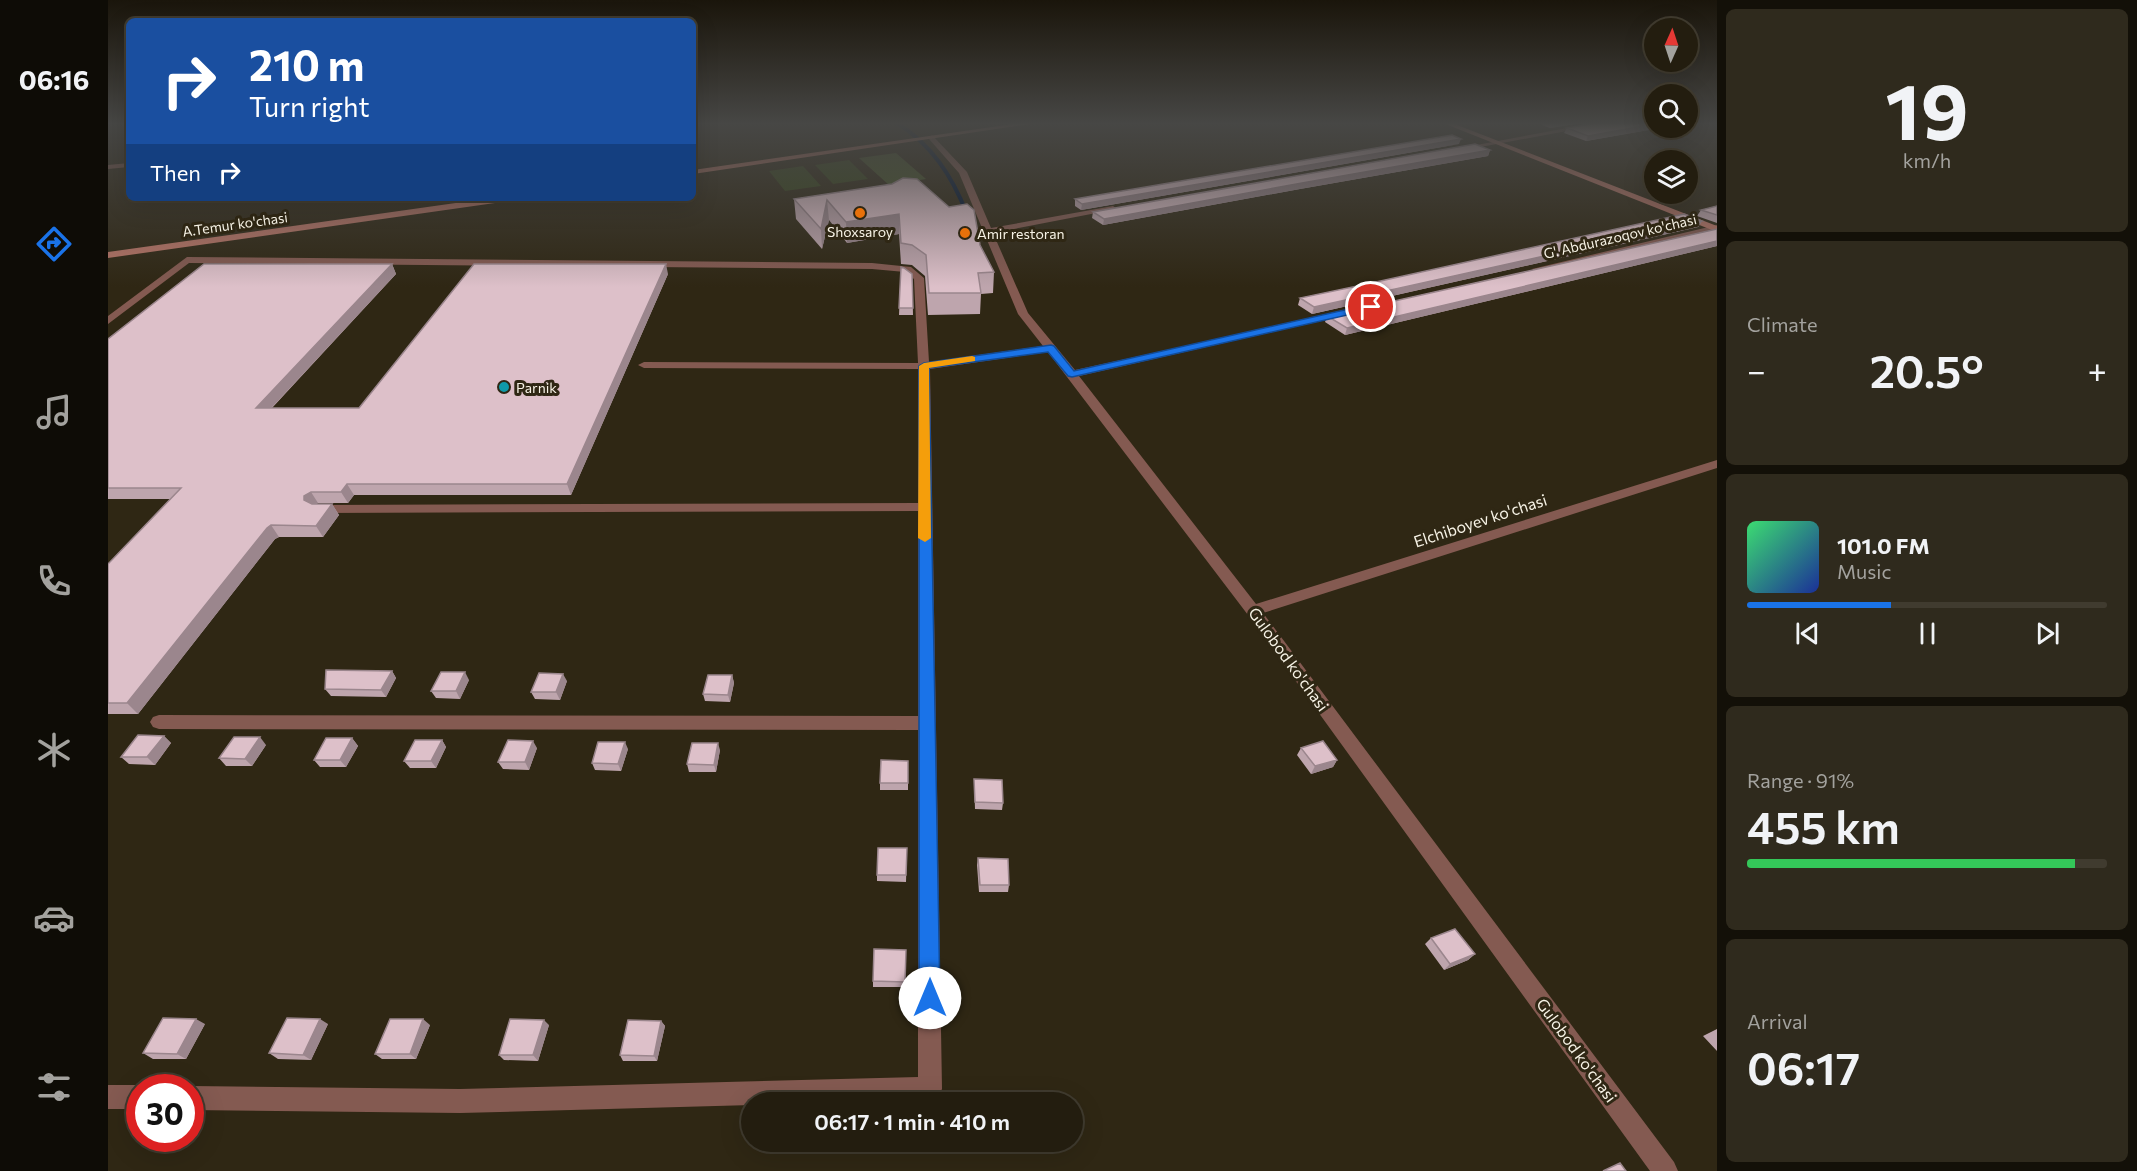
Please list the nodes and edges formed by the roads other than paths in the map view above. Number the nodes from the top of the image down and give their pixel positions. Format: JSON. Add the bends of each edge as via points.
{"nodes":[{"id":1,"x":966,"y":178,"type":"edge"},
{"id":2,"x":1587,"y":178,"type":"edge"},
{"id":3,"x":488,"y":201,"type":"edge"},
{"id":4,"x":1119,"y":208,"type":"edge"},
{"id":5,"x":1717,"y":228,"type":"edge"},
{"id":6,"x":989,"y":231,"type":"junction"},
{"id":7,"x":108,"y":255,"type":"edge"},
{"id":8,"x":1521,"y":273,"type":"edge"},
{"id":9,"x":1360,"y":309,"type":"edge"},
{"id":10,"x":108,"y":321,"type":"edge"},
{"id":11,"x":1051,"y":348,"type":"junction"},
{"id":12,"x":644,"y":365,"type":"dead end"},
{"id":13,"x":924,"y":366,"type":"junction"},
{"id":14,"x":1072,"y":374,"type":"junction"},
{"id":15,"x":1717,"y":464,"type":"edge"},
{"id":16,"x":924,"y":507,"type":"junction"},
{"id":17,"x":319,"y":509,"type":"edge"},
{"id":18,"x":1253,"y":610,"type":"junction"},
{"id":19,"x":159,"y":722,"type":"dead end"},
{"id":20,"x":927,"y":723,"type":"junction"},
{"id":21,"x":108,"y":1097,"type":"edge"},
{"id":22,"x":126,"y":1097,"type":"edge"},
{"id":23,"x":204,"y":1098,"type":"edge"},
{"id":24,"x":1665,"y":1171,"type":"edge"}],
"edges":[{"from":1,"to":6,"type":"street","name":"Gulobod ko'chasi"},
{"from":2,"to":5,"type":"main road"},
{"from":3,"to":7,"type":"main road","name":"A.Temur ko'chasi"},
{"from":4,"to":6,"type":"street"},
{"from":5,"to":8,"type":"street","name":"G'. Abdurazoqov ko'chasi"},
{"from":6,"to":11,"type":"street","name":"Gulobod ko'chasi","via":[[1023,314]]},
{"from":9,"to":14,"type":"street"},
{"from":10,"to":13,"type":"street","via":[[187,260],[872,266],[908,269],[919,278]]},
{"from":11,"to":13,"type":"street"},
{"from":11,"to":14,"type":"street","name":"Gulobod ko'chasi"},
{"from":12,"to":13,"type":"street"},
{"from":13,"to":16,"type":"street"},
{"from":14,"to":18,"type":"street","name":"Gulobod ko'chasi"},
{"from":15,"to":18,"type":"street","name":"Elchiboyev ko'chasi"},
{"from":16,"to":17,"type":"street"},
{"from":16,"to":20,"type":"street"},
{"from":18,"to":24,"type":"street","name":"Gulobod ko'chasi"},
{"from":19,"to":20,"type":"street"},
{"from":20,"to":23,"type":"street","via":[[930,1089],[460,1101]]},
{"from":21,"to":22,"type":"street"}]}
